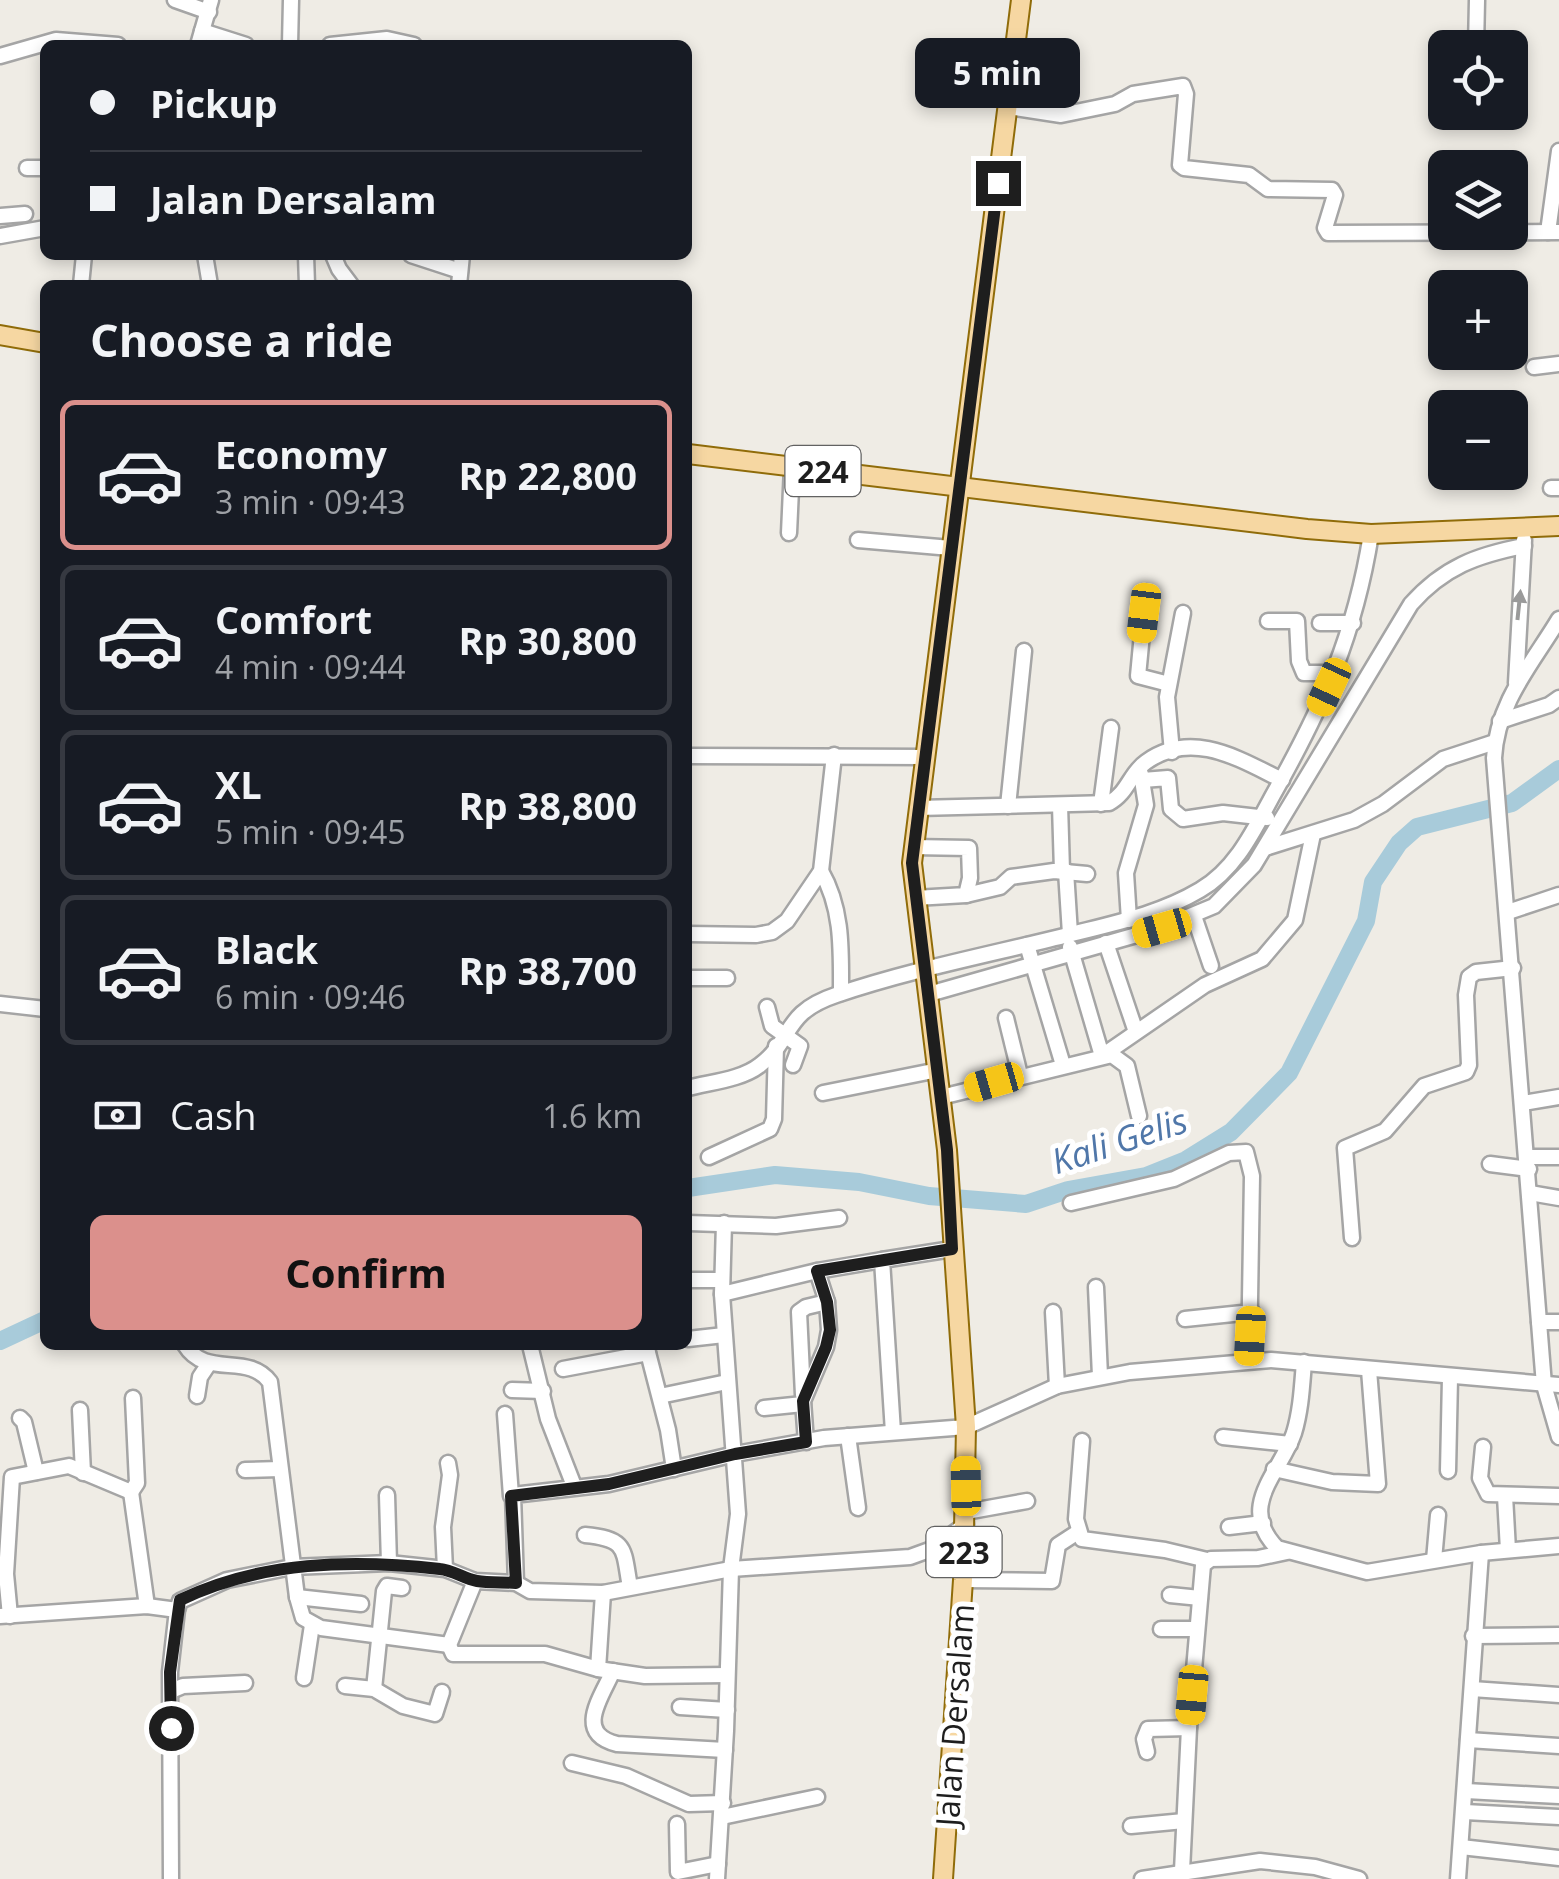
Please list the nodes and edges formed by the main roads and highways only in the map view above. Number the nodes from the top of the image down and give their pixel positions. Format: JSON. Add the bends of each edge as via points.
{"nodes":[{"id":1,"x":1021,"y":0,"type":"edge"},
{"id":2,"x":0,"y":336,"type":"edge"},
{"id":3,"x":40,"y":342,"type":"edge"},
{"id":4,"x":692,"y":454,"type":"edge"},
{"id":5,"x":959,"y":486,"type":"junction"},
{"id":6,"x":1559,"y":526,"type":"edge"},
{"id":7,"x":943,"y":1879,"type":"edge"}],
"edges":[{"from":1,"to":5,"type":"main road","name":"Jalan Dersalam"},
{"from":2,"to":3,"type":"main road"},
{"from":4,"to":5,"type":"main road","number":"224"},
{"from":5,"to":6,"type":"main road","via":[[1371,534],[1524,536]]},
{"from":5,"to":7,"type":"main road","name":"Jalan Dersalam","number":"223","via":[[913,847],[947,1150],[966,1427]]}]}
